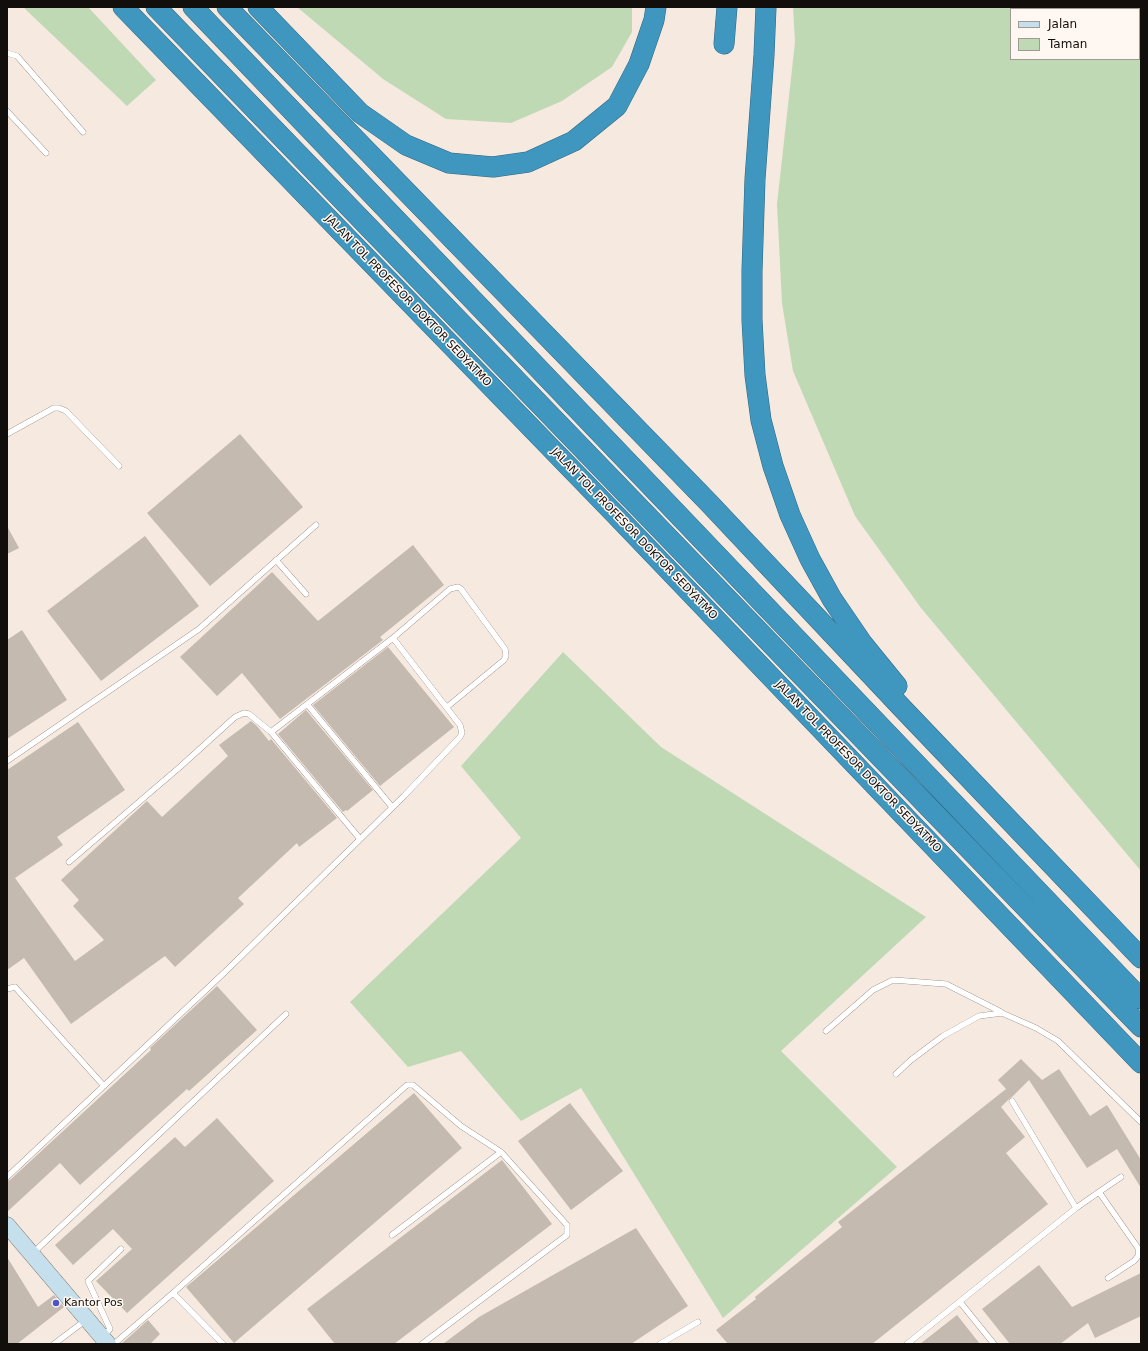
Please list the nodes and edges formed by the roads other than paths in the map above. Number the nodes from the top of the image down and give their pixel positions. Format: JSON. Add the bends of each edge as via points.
{"nodes":[{"id":1,"x":124,"y":7,"type":"edge"},
{"id":2,"x":156,"y":7,"type":"edge"},
{"id":3,"x":193,"y":7,"type":"edge"},
{"id":4,"x":227,"y":7,"type":"edge"},
{"id":5,"x":258,"y":7,"type":"edge"},
{"id":6,"x":656,"y":7,"type":"edge"},
{"id":7,"x":727,"y":7,"type":"edge"},
{"id":8,"x":766,"y":7,"type":"edge"},
{"id":9,"x":724,"y":44,"type":"dead end"},
{"id":10,"x":7,"y":54,"type":"edge"},
{"id":11,"x":7,"y":111,"type":"edge"},
{"id":12,"x":83,"y":132,"type":"dead end"},
{"id":13,"x":46,"y":153,"type":"dead end"},
{"id":14,"x":7,"y":434,"type":"edge"},
{"id":15,"x":119,"y":466,"type":"dead end"},
{"id":16,"x":316,"y":525,"type":"dead end"},
{"id":17,"x":276,"y":560,"type":"junction"},
{"id":18,"x":306,"y":594,"type":"dead end"},
{"id":19,"x":393,"y":638,"type":"junction"},
{"id":20,"x":307,"y":704,"type":"junction"},
{"id":21,"x":447,"y":707,"type":"junction"},
{"id":22,"x":271,"y":732,"type":"junction"},
{"id":23,"x":7,"y":761,"type":"edge"},
{"id":24,"x":392,"y":807,"type":"junction"},
{"id":25,"x":360,"y":839,"type":"junction"},
{"id":26,"x":69,"y":862,"type":"dead end"},
{"id":27,"x":1141,"y":952,"type":"edge"},
{"id":28,"x":1141,"y":958,"type":"edge"},
{"id":29,"x":7,"y":989,"type":"edge"},
{"id":30,"x":1141,"y":999,"type":"edge"},
{"id":31,"x":1002,"y":1013,"type":"junction"},
{"id":32,"x":286,"y":1014,"type":"dead end"},
{"id":33,"x":1141,"y":1026,"type":"edge"},
{"id":34,"x":826,"y":1031,"type":"dead end"},
{"id":35,"x":1141,"y":1063,"type":"edge"},
{"id":36,"x":896,"y":1074,"type":"dead end"},
{"id":37,"x":104,"y":1086,"type":"junction"},
{"id":38,"x":1012,"y":1101,"type":"dead end"},
{"id":39,"x":1141,"y":1122,"type":"edge"},
{"id":40,"x":501,"y":1152,"type":"junction"},
{"id":41,"x":7,"y":1177,"type":"edge"},
{"id":42,"x":1121,"y":1177,"type":"dead end"},
{"id":43,"x":1099,"y":1192,"type":"junction"},
{"id":44,"x":1076,"y":1208,"type":"junction"},
{"id":45,"x":7,"y":1226,"type":"edge"},
{"id":46,"x":392,"y":1235,"type":"dead end"},
{"id":47,"x":121,"y":1249,"type":"dead end"},
{"id":48,"x":32,"y":1255,"type":"junction"},
{"id":49,"x":1108,"y":1278,"type":"dead end"},
{"id":50,"x":173,"y":1293,"type":"junction"},
{"id":51,"x":960,"y":1302,"type":"junction"},
{"id":52,"x":87,"y":1319,"type":"junction"},
{"id":53,"x":698,"y":1322,"type":"dead end"},
{"id":54,"x":108,"y":1342,"type":"edge"},
{"id":55,"x":54,"y":1344,"type":"edge"},
{"id":56,"x":223,"y":1344,"type":"edge"},
{"id":57,"x":422,"y":1344,"type":"edge"},
{"id":58,"x":660,"y":1344,"type":"edge"},
{"id":59,"x":907,"y":1344,"type":"edge"},
{"id":60,"x":994,"y":1344,"type":"edge"}],
"edges":[{"from":1,"to":35,"type":"highway","name":"JALAN TOL PROFESOR DOKTOR SEDYATMO","via":[[623,522]]},
{"from":2,"to":33,"type":"highway","name":"JALAN TOL PROFESOR DOKTOR SEDYATMO"},
{"from":3,"to":30,"type":"highway"},
{"from":4,"to":28,"type":"highway","via":[[709,503]]},
{"from":5,"to":6,"type":"highway","via":[[360,113],[406,145],[449,163],[493,167],[528,162],[574,141],[617,106],[639,64]]},
{"from":7,"to":9,"type":"highway"},
{"from":8,"to":27,"type":"highway","via":[[755,179],[752,320],[761,420],[772,466],[790,515],[832,599],[892,681]]},
{"from":10,"to":12,"type":"lane","via":[[17,56]]},
{"from":11,"to":13,"type":"lane"},
{"from":14,"to":15,"type":"lane","via":[[54,408],[59,408]]},
{"from":16,"to":17,"type":"lane"},
{"from":17,"to":18,"type":"lane"},
{"from":17,"to":23,"type":"lane","via":[[200,629]]},
{"from":19,"to":20,"type":"lane"},
{"from":19,"to":21,"type":"lane"},
{"from":19,"to":21,"type":"lane","via":[[450,589],[461,589],[505,649],[506,656]]},
{"from":20,"to":22,"type":"lane"},
{"from":20,"to":24,"type":"lane"},
{"from":21,"to":24,"type":"lane","via":[[460,725],[462,733]]},
{"from":22,"to":25,"type":"lane"},
{"from":22,"to":26,"type":"lane","via":[[249,714],[244,713],[235,717]]},
{"from":24,"to":25,"type":"lane"},
{"from":25,"to":37,"type":"lane"},
{"from":29,"to":37,"type":"lane","via":[[15,987]]},
{"from":31,"to":34,"type":"lane","via":[[946,984],[893,980],[873,990]]},
{"from":31,"to":36,"type":"lane","via":[[979,1016],[943,1036]]},
{"from":31,"to":39,"type":"lane","via":[[1058,1041]]},
{"from":32,"to":48,"type":"lane"},
{"from":37,"to":41,"type":"lane"},
{"from":38,"to":44,"type":"lane"},
{"from":40,"to":46,"type":"lane"},
{"from":40,"to":50,"type":"lane","via":[[461,1126],[413,1085],[407,1085]]},
{"from":40,"to":57,"type":"lane","via":[[567,1225],[567,1235]]},
{"from":42,"to":43,"type":"lane"},
{"from":43,"to":44,"type":"lane"},
{"from":43,"to":49,"type":"lane","via":[[1138,1248],[1139,1255]]},
{"from":44,"to":51,"type":"lane"},
{"from":45,"to":48,"type":"main road"},
{"from":47,"to":54,"type":"lane","via":[[88,1281],[110,1329]]},
{"from":48,"to":52,"type":"main road"},
{"from":50,"to":54,"type":"lane"},
{"from":50,"to":56,"type":"lane"},
{"from":51,"to":59,"type":"lane"},
{"from":51,"to":60,"type":"lane"},
{"from":52,"to":54,"type":"main road"},
{"from":52,"to":55,"type":"lane"},
{"from":53,"to":58,"type":"lane"}]}
